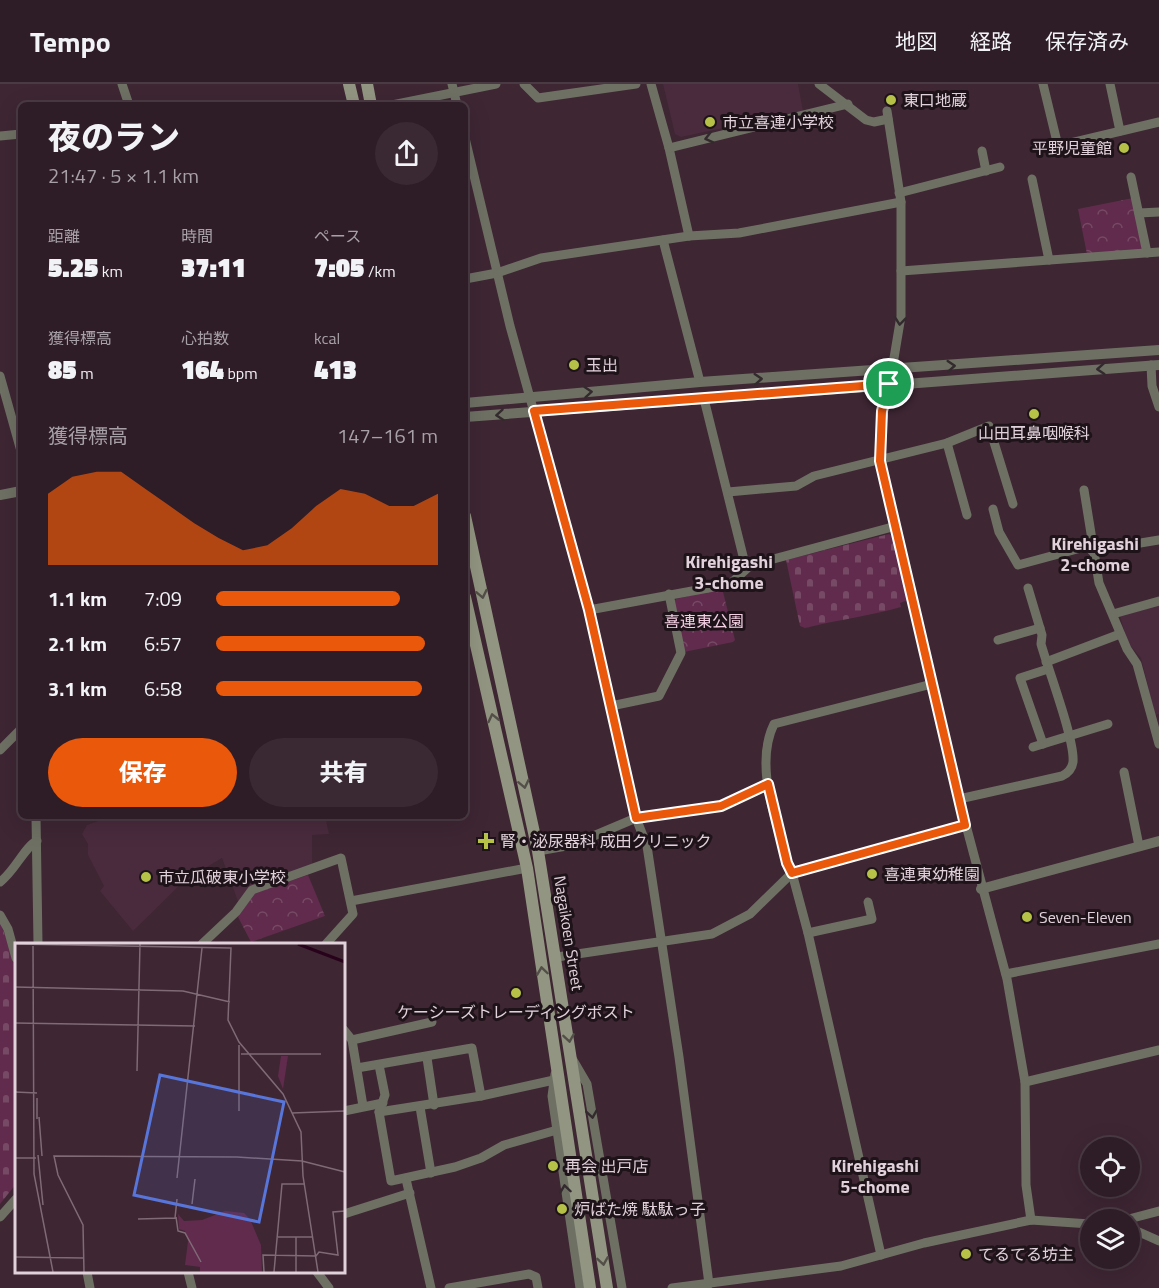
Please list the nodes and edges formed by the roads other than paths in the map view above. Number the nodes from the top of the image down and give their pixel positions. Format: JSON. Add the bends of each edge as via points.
{"nodes":[{"id":1,"x":122,"y":84,"type":"edge"},
{"id":2,"x":349,"y":84,"type":"edge"},
{"id":3,"x":367,"y":84,"type":"edge"},
{"id":4,"x":496,"y":84,"type":"edge"},
{"id":5,"x":524,"y":84,"type":"edge"},
{"id":6,"x":636,"y":84,"type":"edge"},
{"id":7,"x":651,"y":84,"type":"edge"},
{"id":8,"x":819,"y":84,"type":"edge"},
{"id":9,"x":1043,"y":84,"type":"edge"},
{"id":10,"x":1110,"y":84,"type":"edge"},
{"id":11,"x":453,"y":88,"type":"edge"},
{"id":12,"x":128,"y":102,"type":"edge"},
{"id":13,"x":353,"y":102,"type":"edge"},
{"id":14,"x":370,"y":102,"type":"edge"},
{"id":15,"x":403,"y":102,"type":"edge"},
{"id":16,"x":848,"y":104,"type":"junction"},
{"id":17,"x":1159,"y":122,"type":"edge"},
{"id":18,"x":1120,"y":131,"type":"junction"},
{"id":19,"x":18,"y":134,"type":"edge"},
{"id":20,"x":0,"y":136,"type":"edge"},
{"id":21,"x":669,"y":148,"type":"junction"},
{"id":22,"x":468,"y":151,"type":"edge"},
{"id":23,"x":982,"y":151,"type":"dead end"},
{"id":24,"x":1000,"y":167,"type":"dead end"},
{"id":25,"x":986,"y":171,"type":"junction"},
{"id":26,"x":1131,"y":177,"type":"dead end"},
{"id":27,"x":1032,"y":179,"type":"dead end"},
{"id":28,"x":900,"y":197,"type":"junction"},
{"id":29,"x":1159,"y":212,"type":"edge"},
{"id":30,"x":1139,"y":213,"type":"junction"},
{"id":31,"x":689,"y":236,"type":"junction"},
{"id":32,"x":663,"y":240,"type":"junction"},
{"id":33,"x":1159,"y":252,"type":"edge"},
{"id":34,"x":1147,"y":253,"type":"junction"},
{"id":35,"x":1049,"y":260,"type":"junction"},
{"id":36,"x":901,"y":271,"type":"junction"},
{"id":37,"x":497,"y":273,"type":"junction"},
{"id":38,"x":468,"y":278,"type":"edge"},
{"id":39,"x":1159,"y":350,"type":"edge"},
{"id":40,"x":1155,"y":365,"type":"edge"},
{"id":41,"x":892,"y":370,"type":"junction"},
{"id":42,"x":0,"y":376,"type":"edge"},
{"id":43,"x":700,"y":382,"type":"junction"},
{"id":44,"x":889,"y":384,"type":"junction"},
{"id":45,"x":530,"y":397,"type":"junction"},
{"id":46,"x":704,"y":399,"type":"junction"},
{"id":47,"x":468,"y":403,"type":"edge"},
{"id":48,"x":1159,"y":407,"type":"edge"},
{"id":49,"x":534,"y":411,"type":"junction"},
{"id":50,"x":468,"y":417,"type":"edge"},
{"id":51,"x":18,"y":440,"type":"edge"},
{"id":52,"x":947,"y":443,"type":"junction"},
{"id":53,"x":880,"y":461,"type":"junction"},
{"id":54,"x":1084,"y":490,"type":"dead end"},
{"id":55,"x":18,"y":492,"type":"edge"},
{"id":56,"x":728,"y":492,"type":"junction"},
{"id":57,"x":0,"y":495,"type":"edge"},
{"id":58,"x":1013,"y":504,"type":"dead end"},
{"id":59,"x":993,"y":509,"type":"dead end"},
{"id":60,"x":967,"y":515,"type":"dead end"},
{"id":61,"x":896,"y":526,"type":"junction"},
{"id":62,"x":468,"y":530,"type":"edge"},
{"id":63,"x":1159,"y":540,"type":"edge"},
{"id":64,"x":1092,"y":548,"type":"junction"},
{"id":65,"x":746,"y":568,"type":"junction"},
{"id":66,"x":1028,"y":588,"type":"dead end"},
{"id":67,"x":669,"y":594,"type":"junction"},
{"id":68,"x":1159,"y":601,"type":"edge"},
{"id":69,"x":589,"y":610,"type":"junction"},
{"id":70,"x":1113,"y":614,"type":"junction"},
{"id":71,"x":468,"y":622,"type":"edge"},
{"id":72,"x":1040,"y":628,"type":"junction"},
{"id":73,"x":1120,"y":634,"type":"junction"},
{"id":74,"x":998,"y":640,"type":"dead end"},
{"id":75,"x":471,"y":647,"type":"edge"},
{"id":76,"x":1047,"y":666,"type":"junction"},
{"id":77,"x":932,"y":684,"type":"junction"},
{"id":78,"x":611,"y":706,"type":"junction"},
{"id":79,"x":1108,"y":724,"type":"dead end"},
{"id":80,"x":18,"y":732,"type":"edge"},
{"id":81,"x":1068,"y":736,"type":"junction"},
{"id":82,"x":1043,"y":744,"type":"junction"},
{"id":83,"x":1159,"y":744,"type":"edge"},
{"id":84,"x":1033,"y":747,"type":"dead end"},
{"id":85,"x":0,"y":750,"type":"edge"},
{"id":86,"x":1124,"y":772,"type":"dead end"},
{"id":87,"x":768,"y":784,"type":"junction"},
{"id":88,"x":958,"y":799,"type":"junction"},
{"id":89,"x":636,"y":818,"type":"junction"},
{"id":90,"x":36,"y":819,"type":"edge"},
{"id":91,"x":965,"y":825,"type":"junction"},
{"id":92,"x":1159,"y":841,"type":"edge"},
{"id":93,"x":37,"y":842,"type":"junction"},
{"id":94,"x":1139,"y":846,"type":"junction"},
{"id":95,"x":538,"y":851,"type":"junction"},
{"id":96,"x":527,"y":868,"type":"junction"},
{"id":97,"x":792,"y":873,"type":"junction"},
{"id":98,"x":0,"y":882,"type":"edge"},
{"id":99,"x":981,"y":889,"type":"junction"},
{"id":100,"x":351,"y":901,"type":"junction"},
{"id":101,"x":868,"y":902,"type":"dead end"},
{"id":102,"x":0,"y":915,"type":"edge"},
{"id":103,"x":808,"y":933,"type":"junction"},
{"id":104,"x":660,"y":941,"type":"junction"},
{"id":105,"x":38,"y":943,"type":"edge"},
{"id":106,"x":204,"y":943,"type":"edge"},
{"id":107,"x":328,"y":943,"type":"edge"},
{"id":108,"x":1159,"y":944,"type":"edge"},
{"id":109,"x":15,"y":954,"type":"edge"},
{"id":110,"x":557,"y":957,"type":"junction"},
{"id":111,"x":1006,"y":974,"type":"junction"},
{"id":112,"x":432,"y":1022,"type":"dead end"},
{"id":113,"x":345,"y":1031,"type":"edge"},
{"id":114,"x":352,"y":1040,"type":"junction"},
{"id":115,"x":1159,"y":1050,"type":"edge"},
{"id":116,"x":426,"y":1058,"type":"junction"},
{"id":117,"x":573,"y":1060,"type":"junction"},
{"id":118,"x":556,"y":1062,"type":"junction"},
{"id":119,"x":378,"y":1065,"type":"junction"},
{"id":120,"x":357,"y":1068,"type":"junction"},
{"id":121,"x":554,"y":1080,"type":"junction"},
{"id":122,"x":1025,"y":1082,"type":"junction"},
{"id":123,"x":481,"y":1096,"type":"junction"},
{"id":124,"x":434,"y":1105,"type":"junction"},
{"id":125,"x":363,"y":1106,"type":"junction"},
{"id":126,"x":420,"y":1107,"type":"junction"},
{"id":127,"x":381,"y":1108,"type":"junction"},
{"id":128,"x":345,"y":1110,"type":"edge"},
{"id":129,"x":556,"y":1130,"type":"junction"},
{"id":130,"x":431,"y":1173,"type":"junction"},
{"id":131,"x":406,"y":1179,"type":"junction"},
{"id":132,"x":410,"y":1193,"type":"junction"},
{"id":133,"x":15,"y":1200,"type":"edge"},
{"id":134,"x":1159,"y":1211,"type":"edge"},
{"id":135,"x":345,"y":1214,"type":"edge"},
{"id":136,"x":1140,"y":1216,"type":"edge"},
{"id":137,"x":0,"y":1217,"type":"edge"},
{"id":138,"x":1031,"y":1220,"type":"junction"},
{"id":139,"x":1080,"y":1223,"type":"edge"},
{"id":140,"x":1140,"y":1232,"type":"edge"},
{"id":141,"x":1159,"y":1241,"type":"edge"},
{"id":142,"x":881,"y":1255,"type":"junction"},
{"id":143,"x":87,"y":1273,"type":"edge"},
{"id":144,"x":188,"y":1273,"type":"edge"},
{"id":145,"x":317,"y":1273,"type":"edge"},
{"id":146,"x":709,"y":1284,"type":"junction"},
{"id":147,"x":90,"y":1288,"type":"edge"},
{"id":148,"x":192,"y":1288,"type":"edge"},
{"id":149,"x":329,"y":1288,"type":"edge"},
{"id":150,"x":431,"y":1288,"type":"edge"},
{"id":151,"x":450,"y":1288,"type":"edge"},
{"id":152,"x":538,"y":1288,"type":"edge"},
{"id":153,"x":580,"y":1288,"type":"edge"},
{"id":154,"x":590,"y":1288,"type":"edge"},
{"id":155,"x":607,"y":1288,"type":"edge"},
{"id":156,"x":622,"y":1288,"type":"edge"},
{"id":157,"x":672,"y":1288,"type":"edge"}],
"edges":[{"from":1,"to":12,"type":"street"},
{"from":2,"to":13,"type":"main road"},
{"from":3,"to":14,"type":"main road"},
{"from":4,"to":11,"type":"street"},
{"from":5,"to":6,"type":"street","via":[[538,98]]},
{"from":7,"to":21,"type":"street"},
{"from":8,"to":16,"type":"street"},
{"from":9,"to":18,"type":"street","via":[[1058,147]]},
{"from":10,"to":18,"type":"street"},
{"from":11,"to":15,"type":"street"},
{"from":16,"to":21,"type":"street","one_way":true},
{"from":16,"to":28,"type":"street","via":[[866,120],[888,119]]},
{"from":17,"to":18,"type":"street"},
{"from":19,"to":20,"type":"street"},
{"from":21,"to":31,"type":"street"},
{"from":22,"to":37,"type":"street"},
{"from":23,"to":25,"type":"street"},
{"from":24,"to":25,"type":"street"},
{"from":25,"to":28,"type":"street"},
{"from":26,"to":30,"type":"street"},
{"from":27,"to":35,"type":"street"},
{"from":28,"to":31,"type":"street","via":[[739,233]]},
{"from":28,"to":36,"type":"street"},
{"from":29,"to":30,"type":"street"},
{"from":30,"to":34,"type":"street"},
{"from":31,"to":32,"type":"street"},
{"from":32,"to":37,"type":"street","via":[[541,258]]},
{"from":32,"to":43,"type":"street"},
{"from":33,"to":34,"type":"street"},
{"from":34,"to":35,"type":"street"},
{"from":35,"to":36,"type":"street"},
{"from":36,"to":41,"type":"street","one_way":true,"via":[[901,316]]},
{"from":37,"to":38,"type":"street"},
{"from":37,"to":45,"type":"street"},
{"from":41,"to":39,"type":"street","one_way":true},
{"from":40,"to":44,"type":"street","one_way":true},
{"from":40,"to":48,"type":"street","via":[[1152,386]]},
{"from":43,"to":41,"type":"street","one_way":true},
{"from":41,"to":44,"type":"street"},
{"from":42,"to":51,"type":"street"},
{"from":45,"to":43,"type":"street","one_way":true},
{"from":44,"to":46,"type":"street"},
{"from":44,"to":53,"type":"street","via":[[882,411]]},
{"from":45,"to":47,"type":"street"},
{"from":45,"to":49,"type":"street"},
{"from":46,"to":49,"type":"street"},
{"from":46,"to":56,"type":"street"},
{"from":49,"to":50,"type":"street","one_way":true},
{"from":49,"to":69,"type":"street"},
{"from":52,"to":53,"type":"street"},
{"from":52,"to":58,"type":"street","via":[[989,426]]},
{"from":52,"to":60,"type":"street"},
{"from":53,"to":56,"type":"street","via":[[814,476],[796,486]]},
{"from":53,"to":61,"type":"street"},
{"from":54,"to":64,"type":"street"},
{"from":55,"to":57,"type":"street"},
{"from":56,"to":65,"type":"street"},
{"from":59,"to":64,"type":"street","via":[[999,532],[1018,565]]},
{"from":61,"to":65,"type":"street"},
{"from":61,"to":77,"type":"street"},
{"from":62,"to":95,"type":"main road","name":"Nagaikoen Street","one_way":true},
{"from":63,"to":64,"type":"street"},
{"from":64,"to":70,"type":"street","via":[[1099,583]]},
{"from":65,"to":67,"type":"street","via":[[730,584]]},
{"from":66,"to":72,"type":"street"},
{"from":67,"to":69,"type":"street"},
{"from":67,"to":78,"type":"street","via":[[681,653],[659,696]]},
{"from":68,"to":70,"type":"street"},
{"from":69,"to":78,"type":"street"},
{"from":70,"to":73,"type":"street"},
{"from":71,"to":75,"type":"main road","name":"Nagaikoen Street"},
{"from":72,"to":74,"type":"street"},
{"from":72,"to":76,"type":"street"},
{"from":73,"to":76,"type":"street"},
{"from":73,"to":83,"type":"street","via":[[1137,664]]},
{"from":96,"to":75,"type":"main road","name":"Nagaikoen Street","one_way":true},
{"from":76,"to":81,"type":"street"},
{"from":76,"to":82,"type":"street","via":[[1020,678]]},
{"from":77,"to":87,"type":"street","via":[[774,724],[767,739]]},
{"from":77,"to":88,"type":"street"},
{"from":78,"to":89,"type":"street"},
{"from":79,"to":81,"type":"street"},
{"from":80,"to":85,"type":"street"},
{"from":81,"to":82,"type":"street"},
{"from":81,"to":88,"type":"street","via":[[1073,763],[1069,772]]},
{"from":82,"to":84,"type":"street"},
{"from":86,"to":94,"type":"street"},
{"from":87,"to":89,"type":"street","via":[[721,806]]},
{"from":87,"to":97,"type":"street"},
{"from":88,"to":91,"type":"street"},
{"from":89,"to":95,"type":"street","via":[[572,845]]},
{"from":89,"to":104,"type":"street","via":[[647,846]]},
{"from":90,"to":93,"type":"street"},
{"from":91,"to":97,"type":"street"},
{"from":91,"to":99,"type":"street"},
{"from":92,"to":94,"type":"street"},
{"from":93,"to":98,"type":"street","via":[[29,844],[11,874]]},
{"from":93,"to":105,"type":"street"},
{"from":94,"to":99,"type":"street"},
{"from":95,"to":110,"type":"main road","name":"Nagaikoen Street"},
{"from":96,"to":100,"type":"street"},
{"from":118,"to":96,"type":"main road","name":"Nagaikoen Street","one_way":true},
{"from":97,"to":103,"type":"street"},
{"from":97,"to":104,"type":"street","via":[[750,914],[712,934]]},
{"from":99,"to":111,"type":"street"},
{"from":100,"to":106,"type":"street","via":[[341,858],[252,890]]},
{"from":100,"to":107,"type":"street","via":[[354,914]]},
{"from":101,"to":103,"type":"street","via":[[872,919]]},
{"from":102,"to":109,"type":"street"},
{"from":103,"to":142,"type":"street"},
{"from":104,"to":110,"type":"street"},
{"from":104,"to":146,"type":"street"},
{"from":108,"to":111,"type":"street"},
{"from":110,"to":117,"type":"main road","name":"Nagaikoen Street","one_way":true},
{"from":111,"to":122,"type":"street"},
{"from":112,"to":114,"type":"street"},
{"from":113,"to":114,"type":"street"},
{"from":114,"to":120,"type":"street"},
{"from":115,"to":122,"type":"street"},
{"from":116,"to":119,"type":"street"},
{"from":116,"to":123,"type":"street","via":[[472,1048]]},
{"from":116,"to":124,"type":"street"},
{"from":117,"to":155,"type":"main road","name":"Nagaikoen Street","one_way":true},
{"from":117,"to":156,"type":"street","one_way":true,"via":[[587,1084]]},
{"from":118,"to":121,"type":"street"},
{"from":118,"to":154,"type":"main road","name":"Nagaikoen Street"},
{"from":119,"to":120,"type":"street"},
{"from":119,"to":127,"type":"street","via":[[385,1095]]},
{"from":120,"to":125,"type":"street"},
{"from":121,"to":123,"type":"street"},
{"from":121,"to":129,"type":"street"},
{"from":122,"to":138,"type":"street","via":[[1026,1185]]},
{"from":123,"to":124,"type":"street"},
{"from":124,"to":126,"type":"street"},
{"from":125,"to":127,"type":"street"},
{"from":125,"to":128,"type":"street"},
{"from":126,"to":127,"type":"street"},
{"from":126,"to":130,"type":"street"},
{"from":127,"to":131,"type":"street","via":[[391,1180]]},
{"from":129,"to":130,"type":"street"},
{"from":153,"to":129,"type":"street","one_way":true},
{"from":130,"to":131,"type":"street"},
{"from":131,"to":132,"type":"street"},
{"from":132,"to":135,"type":"street"},
{"from":132,"to":150,"type":"street"},
{"from":133,"to":137,"type":"street"},
{"from":134,"to":136,"type":"street"},
{"from":138,"to":139,"type":"street"},
{"from":138,"to":142,"type":"street"},
{"from":140,"to":141,"type":"street"},
{"from":142,"to":146,"type":"street","via":[[841,1266]]},
{"from":143,"to":147,"type":"street"},
{"from":144,"to":148,"type":"street"},
{"from":145,"to":149,"type":"street"},
{"from":146,"to":157,"type":"street"},
{"from":151,"to":152,"type":"street","via":[[529,1274],[536,1277]]}]}
